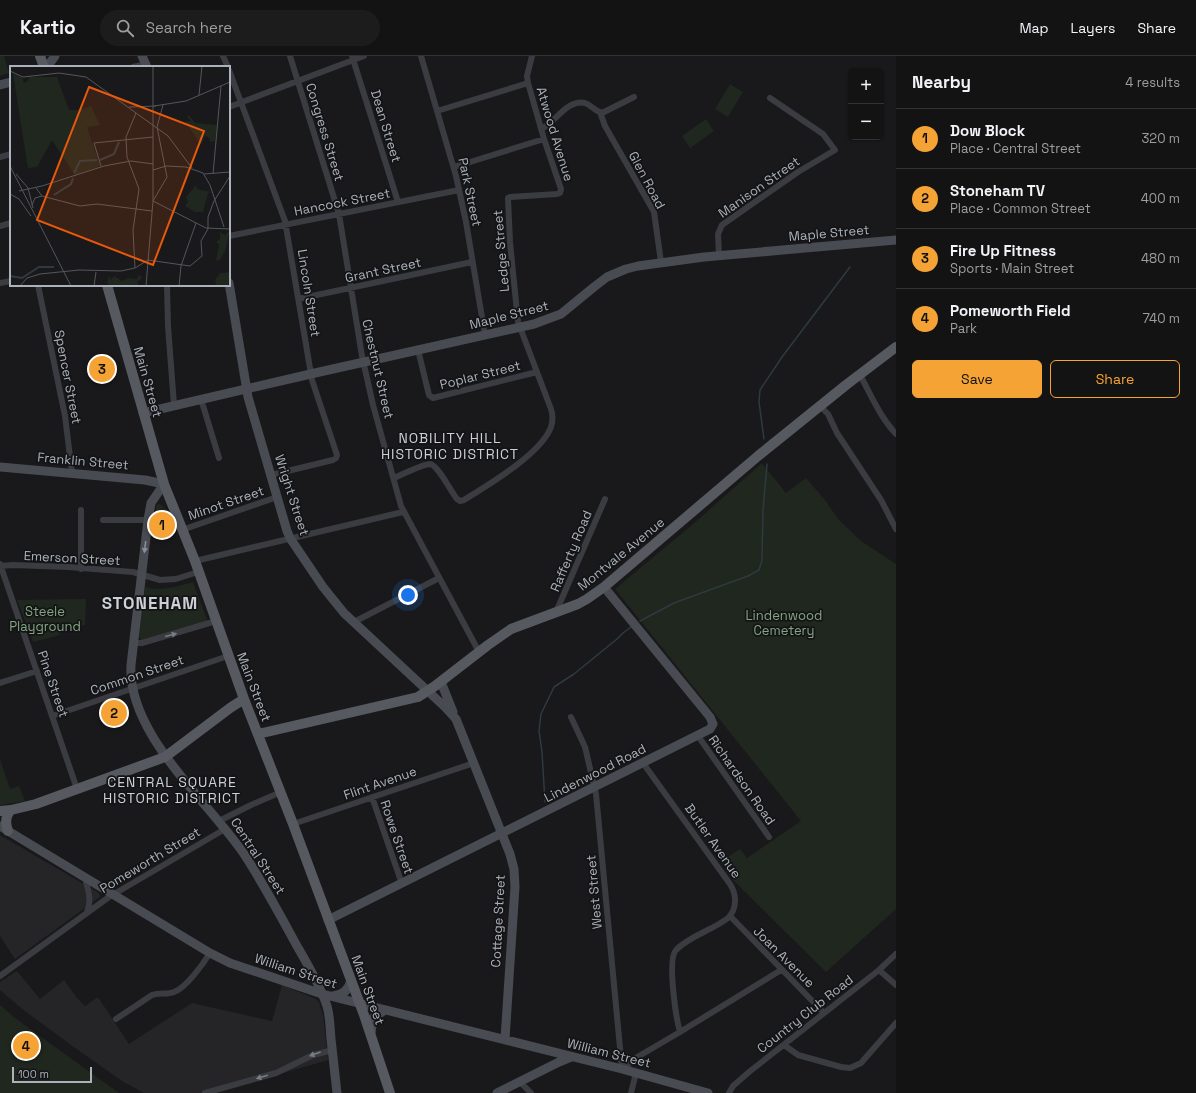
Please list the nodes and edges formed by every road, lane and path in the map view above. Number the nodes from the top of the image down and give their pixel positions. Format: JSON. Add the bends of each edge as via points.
{"nodes":[{"id":1,"x":40,"y":56,"type":"edge"},
{"id":2,"x":55,"y":56,"type":"edge"},
{"id":3,"x":224,"y":56,"type":"edge"},
{"id":4,"x":290,"y":56,"type":"edge"},
{"id":5,"x":364,"y":56,"type":"edge"},
{"id":6,"x":421,"y":56,"type":"edge"},
{"id":7,"x":532,"y":56,"type":"edge"},
{"id":8,"x":353,"y":58,"type":"edge"},
{"id":9,"x":145,"y":62,"type":"edge"},
{"id":10,"x":44,"y":66,"type":"edge"},
{"id":11,"x":48,"y":66,"type":"edge"},
{"id":12,"x":135,"y":66,"type":"edge"},
{"id":13,"x":228,"y":66,"type":"edge"},
{"id":14,"x":230,"y":73,"type":"edge"},
{"id":15,"x":298,"y":81,"type":"junction"},
{"id":16,"x":10,"y":82,"type":"edge"},
{"id":17,"x":528,"y":83,"type":"junction"},
{"id":18,"x":0,"y":85,"type":"edge"},
{"id":19,"x":634,"y":97,"type":"dead end"},
{"id":20,"x":770,"y":98,"type":"dead end"},
{"id":21,"x":241,"y":102,"type":"junction"},
{"id":22,"x":230,"y":107,"type":"edge"},
{"id":23,"x":437,"y":111,"type":"junction"},
{"id":24,"x":600,"y":112,"type":"junction"},
{"id":25,"x":542,"y":129,"type":"junction"},
{"id":26,"x":544,"y":138,"type":"junction"},
{"id":27,"x":10,"y":154,"type":"edge"},
{"id":28,"x":0,"y":157,"type":"edge"},
{"id":29,"x":454,"y":167,"type":"junction"},
{"id":30,"x":459,"y":190,"type":"junction"},
{"id":31,"x":509,"y":198,"type":"joint"},
{"id":32,"x":398,"y":202,"type":"junction"},
{"id":33,"x":339,"y":214,"type":"junction"},
{"id":34,"x":10,"y":223,"type":"edge"},
{"id":35,"x":286,"y":225,"type":"junction"},
{"id":36,"x":0,"y":226,"type":"edge"},
{"id":37,"x":230,"y":236,"type":"edge"},
{"id":38,"x":896,"y":240,"type":"edge"},
{"id":39,"x":719,"y":256,"type":"junction"},
{"id":40,"x":472,"y":262,"type":"junction"},
{"id":41,"x":661,"y":262,"type":"junction"},
{"id":42,"x":10,"y":281,"type":"edge"},
{"id":43,"x":0,"y":283,"type":"edge"},
{"id":44,"x":38,"y":286,"type":"edge"},
{"id":45,"x":107,"y":286,"type":"edge"},
{"id":46,"x":167,"y":286,"type":"edge"},
{"id":47,"x":229,"y":286,"type":"edge"},
{"id":48,"x":350,"y":288,"type":"junction"},
{"id":49,"x":298,"y":300,"type":"junction"},
{"id":50,"x":519,"y":327,"type":"junction"},
{"id":51,"x":485,"y":335,"type":"junction"},
{"id":52,"x":896,"y":347,"type":"edge"},
{"id":53,"x":418,"y":350,"type":"junction"},
{"id":54,"x":363,"y":362,"type":"junction"},
{"id":55,"x":537,"y":372,"type":"junction"},
{"id":56,"x":310,"y":374,"type":"junction"},
{"id":57,"x":860,"y":375,"type":"junction"},
{"id":58,"x":246,"y":389,"type":"junction"},
{"id":59,"x":201,"y":399,"type":"junction"},
{"id":60,"x":174,"y":405,"type":"junction"},
{"id":61,"x":820,"y":406,"type":"junction"},
{"id":62,"x":143,"y":413,"type":"junction"},
{"id":63,"x":896,"y":434,"type":"edge"},
{"id":64,"x":219,"y":458,"type":"dead end"},
{"id":65,"x":0,"y":467,"type":"edge"},
{"id":66,"x":72,"y":473,"type":"junction"},
{"id":67,"x":271,"y":475,"type":"junction"},
{"id":68,"x":394,"y":478,"type":"junction"},
{"id":69,"x":164,"y":484,"type":"junction"},
{"id":70,"x":277,"y":497,"type":"junction"},
{"id":71,"x":605,"y":499,"type":"dead end"},
{"id":72,"x":81,"y":510,"type":"dead end"},
{"id":73,"x":403,"y":512,"type":"junction"},
{"id":74,"x":103,"y":520,"type":"dead end"},
{"id":75,"x":148,"y":520,"type":"junction"},
{"id":76,"x":896,"y":529,"type":"edge"},
{"id":77,"x":182,"y":530,"type":"junction"},
{"id":78,"x":290,"y":538,"type":"junction"},
{"id":79,"x":195,"y":561,"type":"junction"},
{"id":80,"x":0,"y":565,"type":"edge"},
{"id":81,"x":81,"y":569,"type":"junction"},
{"id":82,"x":198,"y":572,"type":"junction"},
{"id":83,"x":141,"y":575,"type":"junction"},
{"id":84,"x":439,"y":578,"type":"junction"},
{"id":85,"x":604,"y":587,"type":"junction"},
{"id":86,"x":556,"y":612,"type":"junction"},
{"id":87,"x":216,"y":621,"type":"junction"},
{"id":88,"x":354,"y":622,"type":"junction"},
{"id":89,"x":133,"y":643,"type":"junction"},
{"id":90,"x":479,"y":652,"type":"junction"},
{"id":91,"x":228,"y":656,"type":"junction"},
{"id":92,"x":37,"y":671,"type":"junction"},
{"id":93,"x":441,"y":682,"type":"junction"},
{"id":94,"x":0,"y":683,"type":"edge"},
{"id":95,"x":132,"y":689,"type":"junction"},
{"id":96,"x":428,"y":692,"type":"junction"},
{"id":97,"x":244,"y":699,"type":"junction"},
{"id":98,"x":52,"y":716,"type":"junction"},
{"id":99,"x":571,"y":717,"type":"dead end"},
{"id":100,"x":456,"y":719,"type":"junction"},
{"id":101,"x":258,"y":734,"type":"junction"},
{"id":102,"x":698,"y":736,"type":"junction"},
{"id":103,"x":165,"y":757,"type":"junction"},
{"id":104,"x":474,"y":763,"type":"junction"},
{"id":105,"x":643,"y":763,"type":"junction"},
{"id":106,"x":595,"y":787,"type":"junction"},
{"id":107,"x":77,"y":789,"type":"junction"},
{"id":108,"x":281,"y":792,"type":"junction"},
{"id":109,"x":372,"y":797,"type":"junction"},
{"id":110,"x":11,"y":810,"type":"junction"},
{"id":111,"x":0,"y":811,"type":"edge"},
{"id":112,"x":219,"y":821,"type":"junction"},
{"id":113,"x":293,"y":824,"type":"junction"},
{"id":114,"x":4,"y":828,"type":"edge"},
{"id":115,"x":225,"y":829,"type":"junction"},
{"id":116,"x":502,"y":834,"type":"junction"},
{"id":117,"x":769,"y":837,"type":"dead end"},
{"id":118,"x":85,"y":878,"type":"junction"},
{"id":119,"x":402,"y":884,"type":"junction"},
{"id":120,"x":113,"y":894,"type":"junction"},
{"id":121,"x":87,"y":912,"type":"junction"},
{"id":122,"x":730,"y":916,"type":"junction"},
{"id":123,"x":328,"y":920,"type":"junction"},
{"id":124,"x":210,"y":953,"type":"junction"},
{"id":125,"x":896,"y":954,"type":"edge"},
{"id":126,"x":781,"y":970,"type":"junction"},
{"id":127,"x":878,"y":970,"type":"junction"},
{"id":128,"x":0,"y":976,"type":"edge"},
{"id":129,"x":351,"y":980,"type":"junction"},
{"id":130,"x":896,"y":985,"type":"edge"},
{"id":131,"x":326,"y":995,"type":"junction"},
{"id":132,"x":359,"y":1003,"type":"junction"},
{"id":133,"x":385,"y":1010,"type":"junction"},
{"id":134,"x":824,"y":1013,"type":"junction"},
{"id":135,"x":116,"y":1019,"type":"dead end"},
{"id":136,"x":896,"y":1023,"type":"edge"},
{"id":137,"x":680,"y":1032,"type":"junction"},
{"id":138,"x":370,"y":1035,"type":"junction"},
{"id":139,"x":505,"y":1039,"type":"junction"},
{"id":140,"x":784,"y":1045,"type":"junction"},
{"id":141,"x":333,"y":1050,"type":"junction"},
{"id":142,"x":571,"y":1057,"type":"junction"},
{"id":143,"x":622,"y":1069,"type":"junction"},
{"id":144,"x":636,"y":1073,"type":"junction"},
{"id":145,"x":520,"y":1082,"type":"junction"},
{"id":146,"x":691,"y":1091,"type":"edge"},
{"id":147,"x":205,"y":1093,"type":"edge"},
{"id":148,"x":337,"y":1093,"type":"edge"},
{"id":149,"x":390,"y":1093,"type":"edge"},
{"id":150,"x":497,"y":1093,"type":"edge"},
{"id":151,"x":531,"y":1093,"type":"edge"},
{"id":152,"x":631,"y":1093,"type":"edge"},
{"id":153,"x":708,"y":1093,"type":"edge"},
{"id":154,"x":729,"y":1093,"type":"edge"}],
"edges":[{"from":1,"to":10,"type":"main road"},
{"from":2,"to":11,"type":"street"},
{"from":3,"to":13,"type":"street"},
{"from":4,"to":15,"type":"street","name":"Congress Street"},
{"from":5,"to":8,"type":"street"},
{"from":6,"to":23,"type":"street","name":"Park Street"},
{"from":7,"to":17,"type":"street","via":[[527,76]]},
{"from":8,"to":15,"type":"street"},
{"from":8,"to":32,"type":"street","name":"Dean Street"},
{"from":9,"to":12,"type":"street"},
{"from":14,"to":21,"type":"street","name":"Lincoln Street"},
{"from":15,"to":21,"type":"street"},
{"from":15,"to":33,"type":"street","name":"Congress Street"},
{"from":16,"to":18,"type":"street"},
{"from":17,"to":23,"type":"street","name":"Atwood Avenue"},
{"from":17,"to":25,"type":"street","name":"Atwood Avenue"},
{"from":19,"to":24,"type":"street"},
{"from":20,"to":39,"type":"street","name":"Manison Street","via":[[823,134],[835,150],[798,172],[722,226],[718,234]]},
{"from":21,"to":22,"type":"street"},
{"from":21,"to":35,"type":"street","name":"Lincoln Street"},
{"from":23,"to":29,"type":"street","name":"Park Street"},
{"from":24,"to":25,"type":"street","via":[[586,104],[575,103]]},
{"from":24,"to":41,"type":"street","name":"Glen Road","via":[[605,126],[654,212]]},
{"from":25,"to":26,"type":"street","name":"Atwood Avenue"},
{"from":26,"to":29,"type":"street"},
{"from":26,"to":31,"type":"street","name":"Atwood Avenue","via":[[561,192]]},
{"from":27,"to":28,"type":"street"},
{"from":29,"to":30,"type":"street","name":"Park Street"},
{"from":30,"to":32,"type":"street","name":"Hancock Street"},
{"from":30,"to":40,"type":"street","name":"Park Street"},
{"from":31,"to":50,"type":"street","name":"Ledge Street","via":[[510,242]]},
{"from":32,"to":33,"type":"street","name":"Hancock Street"},
{"from":33,"to":35,"type":"street","name":"Hancock Street"},
{"from":33,"to":48,"type":"street","name":"Chestnut Street"},
{"from":34,"to":36,"type":"street"},
{"from":35,"to":37,"type":"street","name":"Hancock Street"},
{"from":35,"to":49,"type":"street","name":"Lincoln Street"},
{"from":38,"to":39,"type":"street","name":"Maple Street"},
{"from":39,"to":41,"type":"street","name":"Maple Street"},
{"from":40,"to":48,"type":"street","name":"Grant Street"},
{"from":40,"to":51,"type":"street","name":"Park Street"},
{"from":41,"to":50,"type":"street","name":"Maple Street","via":[[632,267],[612,275],[561,314]]},
{"from":42,"to":43,"type":"street"},
{"from":44,"to":66,"type":"street","name":"Spencer Street","via":[[65,416]]},
{"from":45,"to":62,"type":"main road","name":"Main Street"},
{"from":46,"to":60,"type":"street"},
{"from":47,"to":58,"type":"street","name":"Wright Street"},
{"from":48,"to":49,"type":"street","name":"Grant Street"},
{"from":48,"to":54,"type":"street","name":"Chestnut Street"},
{"from":49,"to":56,"type":"street","name":"Lincoln Street"},
{"from":50,"to":51,"type":"street","name":"Maple Street"},
{"from":50,"to":55,"type":"street","name":"Ledge Street"},
{"from":51,"to":53,"type":"street","name":"Maple Street"},
{"from":52,"to":57,"type":"main road","name":"Montvale Avenue"},
{"from":53,"to":54,"type":"street","name":"Maple Street"},
{"from":53,"to":55,"type":"street","name":"Poplar Street","via":[[429,394],[433,398]]},
{"from":54,"to":56,"type":"street","name":"Maple Street"},
{"from":54,"to":68,"type":"street","name":"Chestnut Street"},
{"from":55,"to":68,"type":"street","name":"Ledge Street","via":[[551,409],[552,423],[542,442],[522,461],[462,501],[457,499],[432,465],[425,465]]},
{"from":56,"to":58,"type":"street","name":"Maple Street"},
{"from":56,"to":67,"type":"street","name":"Lincoln Street","via":[[337,457],[332,461]]},
{"from":57,"to":61,"type":"main road","name":"Montvale Avenue"},
{"from":57,"to":63,"type":"street","via":[[887,424]]},
{"from":58,"to":59,"type":"street","name":"Maple Street"},
{"from":58,"to":67,"type":"street","name":"Wright Street"},
{"from":59,"to":60,"type":"street","name":"Maple Street"},
{"from":59,"to":64,"type":"street"},
{"from":60,"to":62,"type":"street","name":"Maple Street"},
{"from":61,"to":76,"type":"street","via":[[828,414]]},
{"from":61,"to":85,"type":"main road","name":"Montvale Avenue"},
{"from":62,"to":69,"type":"main road","name":"Main Street"},
{"from":65,"to":66,"type":"street","name":"Franklin Street"},
{"from":66,"to":69,"type":"street","name":"Franklin Street"},
{"from":67,"to":70,"type":"street","name":"Wright Street"},
{"from":68,"to":73,"type":"street","name":"Chestnut Street"},
{"from":69,"to":75,"type":"street","name":"Central Street","via":[[151,503]]},
{"from":69,"to":77,"type":"main road","name":"Main Street"},
{"from":70,"to":77,"type":"street","name":"Minot Street"},
{"from":70,"to":78,"type":"street","name":"Wright Street"},
{"from":71,"to":86,"type":"street","name":"Rafferty Road"},
{"from":72,"to":81,"type":"street"},
{"from":73,"to":78,"type":"street"},
{"from":73,"to":84,"type":"street","name":"Chestnut Street"},
{"from":74,"to":75,"type":"street"},
{"from":75,"to":83,"type":"street","name":"Central Street","one_way":true},
{"from":77,"to":79,"type":"main road","name":"Main Street"},
{"from":78,"to":79,"type":"street"},
{"from":78,"to":88,"type":"street","name":"Wright Street","via":[[323,586]]},
{"from":79,"to":82,"type":"main road","name":"Main Street"},
{"from":80,"to":81,"type":"street","name":"Emerson Street"},
{"from":80,"to":92,"type":"street","name":"Pine Street"},
{"from":81,"to":83,"type":"street","name":"Emerson Street","via":[[133,572]]},
{"from":82,"to":83,"type":"street","name":"Emerson Street","via":[[170,580],[155,580]]},
{"from":82,"to":87,"type":"main road","name":"Main Street"},
{"from":83,"to":89,"type":"street","name":"Central Street"},
{"from":84,"to":88,"type":"street"},
{"from":84,"to":90,"type":"street","name":"Chestnut Street"},
{"from":85,"to":86,"type":"main road","name":"Montvale Avenue","via":[[584,601]]},
{"from":85,"to":102,"type":"street","name":"Lindenwood Road","via":[[711,718],[711,728]]},
{"from":86,"to":90,"type":"main road","name":"Montvale Avenue","via":[[511,629]]},
{"from":89,"to":87,"type":"street","one_way":true,"via":[[142,643]]},
{"from":87,"to":91,"type":"main road","name":"Main Street"},
{"from":88,"to":96,"type":"street","name":"Wright Street"},
{"from":89,"to":95,"type":"street","name":"Central Street","via":[[130,671]]},
{"from":90,"to":93,"type":"main road","name":"Montvale Avenue"},
{"from":91,"to":95,"type":"street","name":"Common Street"},
{"from":91,"to":97,"type":"main road","name":"Main Street"},
{"from":92,"to":94,"type":"street"},
{"from":92,"to":98,"type":"street","name":"Pine Street"},
{"from":93,"to":96,"type":"main road","name":"Montvale Avenue"},
{"from":93,"to":100,"type":"street","name":"Cottage Street"},
{"from":95,"to":98,"type":"street","name":"Common Street"},
{"from":95,"to":103,"type":"street","name":"Central Street","via":[[142,715]]},
{"from":96,"to":100,"type":"street","name":"Cottage Street"},
{"from":96,"to":101,"type":"main road","name":"Montvale Avenue","via":[[406,701]]},
{"from":97,"to":101,"type":"main road","name":"Main Street"},
{"from":97,"to":103,"type":"main road"},
{"from":98,"to":107,"type":"street","name":"Pine Street"},
{"from":99,"to":106,"type":"street","name":"West Street","via":[[585,747]]},
{"from":100,"to":104,"type":"street","name":"Cottage Street"},
{"from":101,"to":108,"type":"main road","name":"Main Street"},
{"from":102,"to":105,"type":"street","name":"Lindenwood Road"},
{"from":102,"to":117,"type":"street","name":"Richardson Road"},
{"from":103,"to":107,"type":"main road"},
{"from":103,"to":112,"type":"street","name":"Central Street"},
{"from":104,"to":109,"type":"street","name":"Flint Avenue"},
{"from":104,"to":116,"type":"street","name":"Cottage Street"},
{"from":105,"to":106,"type":"street","name":"Lindenwood Road"},
{"from":105,"to":122,"type":"street","name":"Butler Avenue","via":[[734,891],[734,910]]},
{"from":106,"to":116,"type":"street","name":"Lindenwood Road"},
{"from":106,"to":143,"type":"street","name":"West Street"},
{"from":107,"to":110,"type":"main road"},
{"from":108,"to":112,"type":"street"},
{"from":108,"to":113,"type":"main road","name":"Main Street"},
{"from":109,"to":113,"type":"street","name":"Flint Avenue"},
{"from":109,"to":119,"type":"street","name":"Rowe Street"},
{"from":110,"to":111,"type":"main road"},
{"from":110,"to":114,"type":"main road"},
{"from":112,"to":115,"type":"street","name":"Central Street"},
{"from":113,"to":123,"type":"main road","name":"Main Street"},
{"from":114,"to":118,"type":"street","name":"William Street"},
{"from":115,"to":120,"type":"street","name":"Pomeworth Street"},
{"from":115,"to":131,"type":"street","name":"Central Street","via":[[244,854]]},
{"from":116,"to":119,"type":"street","name":"Lindenwood Road"},
{"from":116,"to":139,"type":"street","name":"Cottage Street","via":[[513,863],[515,878]]},
{"from":118,"to":120,"type":"street","name":"William Street"},
{"from":118,"to":121,"type":"street","name":"Pomeworth Street","via":[[89,897]]},
{"from":119,"to":123,"type":"street","name":"Lindenwood Road"},
{"from":120,"to":121,"type":"street","name":"Pomeworth Street"},
{"from":120,"to":124,"type":"street","name":"William Street"},
{"from":121,"to":128,"type":"street","name":"Pomeworth Street"},
{"from":122,"to":126,"type":"street","name":"Joan Avenue"},
{"from":122,"to":137,"type":"street","via":[[679,947],[673,954],[676,1016]]},
{"from":123,"to":129,"type":"main road","name":"Main Street"},
{"from":124,"to":131,"type":"street","name":"William Street","via":[[230,963]]},
{"from":124,"to":135,"type":"street","via":[[198,970],[178,990],[152,995]]},
{"from":125,"to":127,"type":"street","name":"Country Club Road"},
{"from":126,"to":134,"type":"street","name":"Joan Avenue"},
{"from":126,"to":137,"type":"street"},
{"from":127,"to":130,"type":"street"},
{"from":127,"to":134,"type":"street","name":"Country Club Road"},
{"from":129,"to":131,"type":"street","via":[[346,991],[336,996]]},
{"from":129,"to":132,"type":"main road","name":"Main Street"},
{"from":131,"to":132,"type":"street","name":"William Street"},
{"from":131,"to":141,"type":"street","name":"Central Street"},
{"from":132,"to":133,"type":"street","name":"William Street"},
{"from":132,"to":138,"type":"main road","name":"Main Street"},
{"from":133,"to":138,"type":"street","via":[[373,1018]]},
{"from":133,"to":139,"type":"street","name":"William Street"},
{"from":134,"to":140,"type":"street","name":"Country Club Road"},
{"from":136,"to":140,"type":"street","via":[[861,1063],[850,1068],[796,1054]]},
{"from":137,"to":143,"type":"street","via":[[638,1056]]},
{"from":138,"to":149,"type":"main road","name":"Main Street"},
{"from":139,"to":142,"type":"street","name":"William Street"},
{"from":140,"to":154,"type":"street","name":"Country Club Road","via":[[744,1076]]},
{"from":141,"to":147,"type":"street","one_way":true,"via":[[313,1055],[276,1073]]},
{"from":141,"to":148,"type":"street","name":"Central Street"},
{"from":142,"to":143,"type":"street","name":"William Street"},
{"from":142,"to":145,"type":"street"},
{"from":143,"to":144,"type":"street","name":"William Street"},
{"from":144,"to":146,"type":"street","name":"William Street"},
{"from":144,"to":152,"type":"street"},
{"from":145,"to":150,"type":"street"},
{"from":145,"to":151,"type":"street"},
{"from":146,"to":153,"type":"street","name":"William Street"}]}
